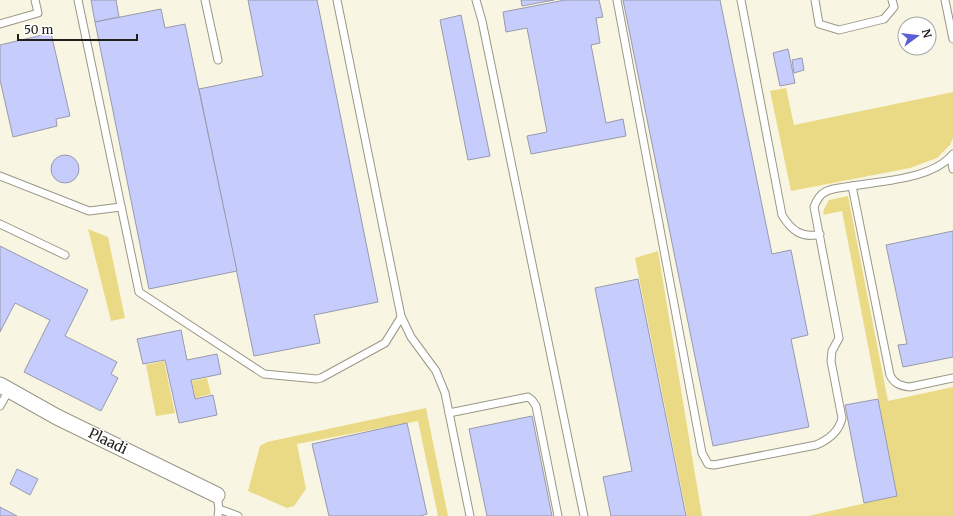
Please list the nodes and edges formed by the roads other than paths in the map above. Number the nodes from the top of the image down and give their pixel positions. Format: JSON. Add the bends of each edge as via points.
{"nodes":[{"id":1,"x":35,"y":0,"type":"edge"},
{"id":2,"x":78,"y":0,"type":"edge"},
{"id":3,"x":205,"y":0,"type":"edge"},
{"id":4,"x":337,"y":0,"type":"edge"},
{"id":5,"x":476,"y":0,"type":"edge"},
{"id":6,"x":617,"y":0,"type":"edge"},
{"id":7,"x":741,"y":0,"type":"edge"},
{"id":8,"x":815,"y":0,"type":"edge"},
{"id":9,"x":892,"y":0,"type":"edge"},
{"id":10,"x":945,"y":0,"type":"edge"},
{"id":11,"x":0,"y":24,"type":"edge"},
{"id":12,"x":953,"y":39,"type":"edge"},
{"id":13,"x":218,"y":60,"type":"dead end"},
{"id":14,"x":952,"y":155,"type":"edge"},
{"id":15,"x":953,"y":169,"type":"edge"},
{"id":16,"x":0,"y":176,"type":"edge"},
{"id":17,"x":852,"y":186,"type":"junction"},
{"id":18,"x":121,"y":207,"type":"junction"},
{"id":19,"x":0,"y":224,"type":"edge"},
{"id":20,"x":820,"y":234,"type":"junction"},
{"id":21,"x":64,"y":255,"type":"dead end"},
{"id":22,"x":401,"y":316,"type":"junction"},
{"id":23,"x":953,"y":378,"type":"edge"},
{"id":24,"x":5,"y":388,"type":"edge"},
{"id":25,"x":0,"y":406,"type":"edge"},
{"id":26,"x":449,"y":413,"type":"junction"},
{"id":27,"x":218,"y":507,"type":"edge"},
{"id":28,"x":238,"y":516,"type":"edge"},
{"id":29,"x":470,"y":516,"type":"edge"},
{"id":30,"x":558,"y":516,"type":"edge"},
{"id":31,"x":584,"y":516,"type":"edge"}],
"edges":[{"from":1,"to":11,"type":"lane","via":[[38,13]]},
{"from":2,"to":18,"type":"lane"},
{"from":3,"to":13,"type":"lane"},
{"from":4,"to":22,"type":"lane"},
{"from":5,"to":31,"type":"lane"},
{"from":6,"to":20,"type":"lane","via":[[702,453],[708,464],[714,466],[816,445],[827,440],[841,424],[831,361],[832,351],[839,338]]},
{"from":7,"to":20,"type":"lane","via":[[782,215],[794,231],[802,235]]},
{"from":8,"to":9,"type":"lane","via":[[819,24],[839,30],[884,19],[894,7]]},
{"from":10,"to":12,"type":"lane"},
{"from":14,"to":15,"type":"lane"},
{"from":14,"to":17,"type":"lane","via":[[924,173]]},
{"from":16,"to":18,"type":"lane","via":[[89,210]]},
{"from":17,"to":20,"type":"lane","via":[[826,190],[820,194],[814,207]]},
{"from":17,"to":23,"type":"lane","via":[[892,380],[910,387]]},
{"from":18,"to":22,"type":"lane","via":[[139,292],[264,374],[321,378],[385,343]]},
{"from":19,"to":21,"type":"lane"},
{"from":22,"to":26,"type":"lane","via":[[412,338],[436,371],[445,393]]},
{"from":24,"to":25,"type":"lane"},
{"from":24,"to":27,"type":"street","name":"Plaadi"},
{"from":26,"to":29,"type":"lane"},
{"from":26,"to":30,"type":"lane","via":[[528,397],[532,400],[536,406]]},
{"from":27,"to":28,"type":"lane"}]}
